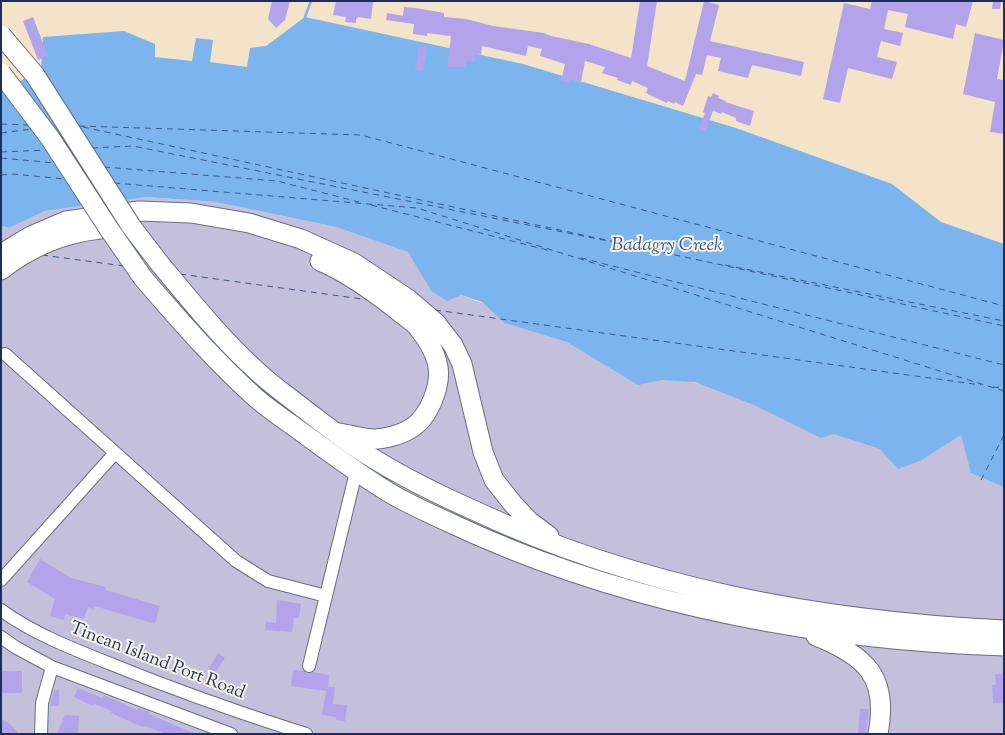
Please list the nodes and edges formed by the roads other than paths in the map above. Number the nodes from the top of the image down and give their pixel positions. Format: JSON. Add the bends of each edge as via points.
{"nodes":[{"id":1,"x":1,"y":35,"type":"edge"},
{"id":2,"x":1,"y":73,"type":"edge"},
{"id":3,"x":1,"y":254,"type":"edge"},
{"id":4,"x":1,"y":270,"type":"edge"},
{"id":5,"x":5,"y":354,"type":"dead end"},
{"id":6,"x":334,"y":432,"type":"junction"},
{"id":7,"x":115,"y":453,"type":"junction"},
{"id":8,"x":356,"y":472,"type":"junction"},
{"id":9,"x":568,"y":550,"type":"junction"},
{"id":10,"x":1,"y":580,"type":"edge"},
{"id":11,"x":326,"y":596,"type":"junction"},
{"id":12,"x":1,"y":610,"type":"edge"},
{"id":13,"x":785,"y":624,"type":"junction"},
{"id":14,"x":1004,"y":630,"type":"edge"},
{"id":15,"x":1,"y":637,"type":"edge"},
{"id":16,"x":1004,"y":646,"type":"edge"},
{"id":17,"x":309,"y":666,"type":"dead end"},
{"id":18,"x":52,"y":667,"type":"junction"},
{"id":19,"x":216,"y":732,"type":"edge"},
{"id":20,"x":41,"y":734,"type":"edge"},
{"id":21,"x":232,"y":734,"type":"edge"},
{"id":22,"x":306,"y":734,"type":"edge"},
{"id":23,"x":878,"y":734,"type":"edge"}],
"edges":[{"from":1,"to":6,"type":"highway","bridge":true,"via":[[35,75],[131,226],[160,264],[245,361]]},
{"from":2,"to":8,"type":"highway","bridge":true,"via":[[50,138],[143,278],[217,362],[258,400]]},
{"from":3,"to":9,"type":"highway","via":[[66,221],[139,211],[191,213],[249,223],[301,240],[354,263],[408,299],[436,323],[453,345],[462,364],[483,452],[494,480],[529,520]]},
{"from":4,"to":6,"type":"highway","via":[[44,244],[67,235],[149,224],[186,225],[237,233],[335,267],[388,302],[418,327],[438,364],[438,385],[424,416],[411,429],[373,439]]},
{"from":5,"to":7,"type":"street"},
{"from":6,"to":9,"type":"highway","via":[[430,490]]},
{"from":7,"to":10,"type":"street"},
{"from":7,"to":11,"type":"street","via":[[236,561],[268,581]]},
{"from":8,"to":11,"type":"street"},
{"from":8,"to":13,"type":"highway","via":[[449,522],[554,566],[681,603]]},
{"from":9,"to":14,"type":"highway","via":[[627,570],[752,601],[904,622]]},
{"from":11,"to":17,"type":"street"},
{"from":12,"to":22,"type":"street","name":"Tincan Island Port Road","via":[[64,645],[242,714]]},
{"from":13,"to":16,"type":"highway","via":[[860,636]]},
{"from":13,"to":23,"type":"highway","via":[[836,644],[868,667],[880,701]]},
{"from":15,"to":18,"type":"street"},
{"from":18,"to":19,"type":"street"},
{"from":18,"to":20,"type":"street","via":[[42,703]]},
{"from":19,"to":21,"type":"street"}]}
